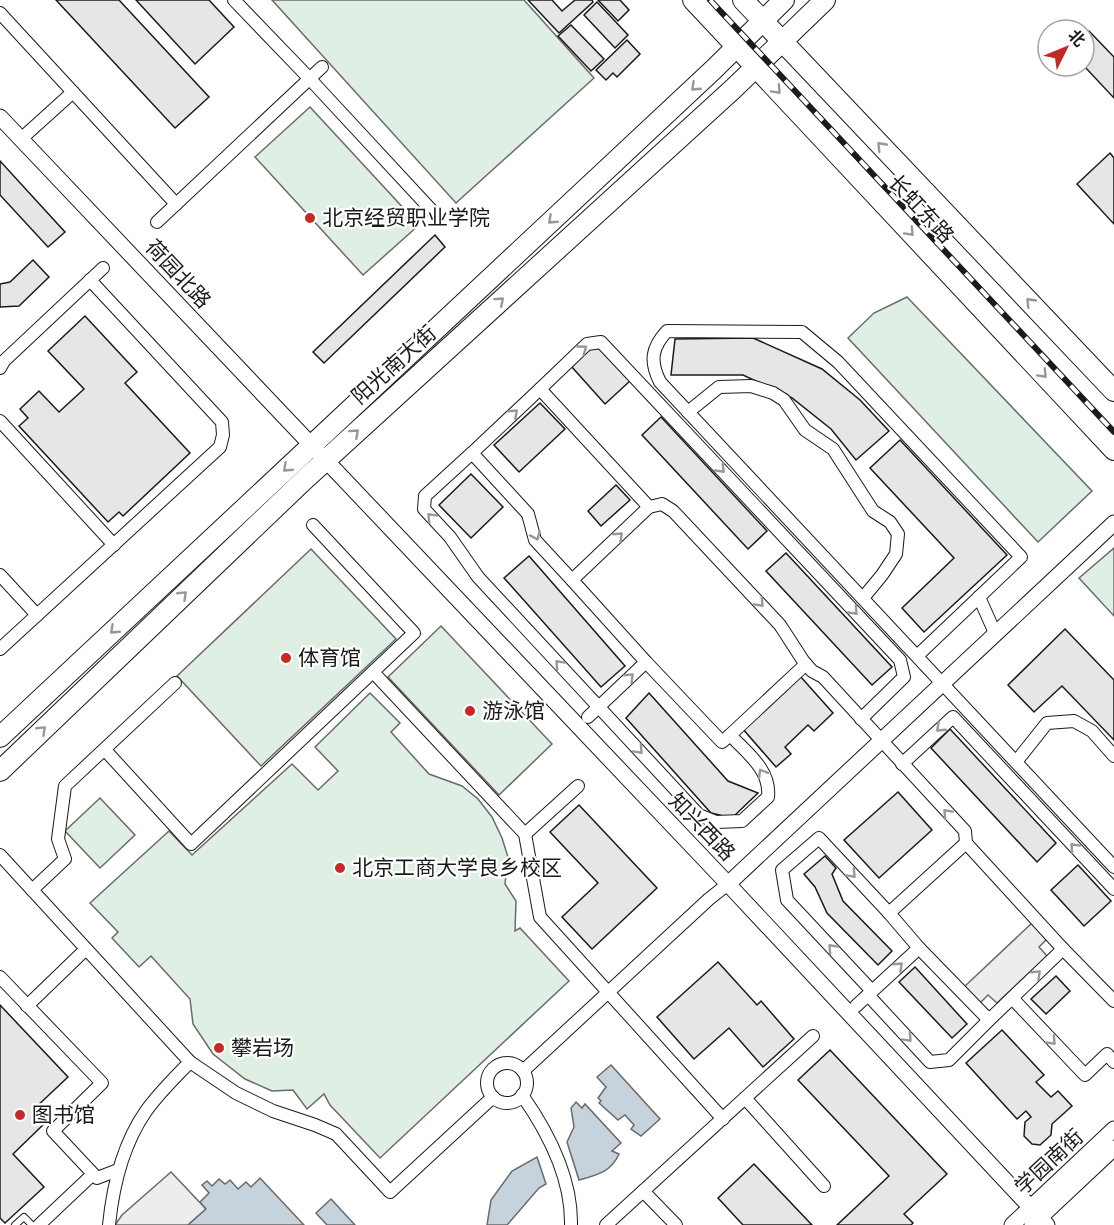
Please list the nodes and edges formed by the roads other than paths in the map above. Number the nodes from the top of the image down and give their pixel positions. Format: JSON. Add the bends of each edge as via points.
{"nodes":[{"id":1,"x":234,"y":0,"type":"edge"},
{"id":2,"x":693,"y":0,"type":"edge"},
{"id":3,"x":743,"y":0,"type":"edge"},
{"id":4,"x":784,"y":0,"type":"edge"},
{"id":5,"x":825,"y":0,"type":"edge"},
{"id":6,"x":0,"y":13,"type":"edge"},
{"id":7,"x":763,"y":21,"type":"junction"},
{"id":8,"x":782,"y":41,"type":"junction"},
{"id":9,"x":737,"y":47,"type":"junction"},
{"id":10,"x":322,"y":67,"type":"dead end"},
{"id":11,"x":756,"y":68,"type":"junction"},
{"id":12,"x":309,"y":78,"type":"junction"},
{"id":13,"x":73,"y":92,"type":"junction"},
{"id":14,"x":0,"y":117,"type":"edge"},
{"id":15,"x":21,"y":139,"type":"junction"},
{"id":16,"x":176,"y":204,"type":"junction"},
{"id":17,"x":436,"y":215,"type":"dead end"},
{"id":18,"x":157,"y":222,"type":"dead end"},
{"id":19,"x":103,"y":268,"type":"dead end"},
{"id":20,"x":90,"y":280,"type":"junction"},
{"id":21,"x":1,"y":362,"type":"edge"},
{"id":22,"x":540,"y":388,"type":"junction"},
{"id":23,"x":1114,"y":390,"type":"edge"},
{"id":24,"x":688,"y":412,"type":"junction"},
{"id":25,"x":0,"y":421,"type":"edge"},
{"id":26,"x":311,"y":445,"type":"junction"},
{"id":27,"x":1114,"y":450,"type":"edge"},
{"id":28,"x":472,"y":453,"type":"junction"},
{"id":29,"x":325,"y":460,"type":"junction"},
{"id":30,"x":649,"y":507,"type":"junction"},
{"id":31,"x":1114,"y":523,"type":"edge"},
{"id":32,"x":313,"y":525,"type":"dead end"},
{"id":33,"x":114,"y":545,"type":"junction"},
{"id":34,"x":0,"y":575,"type":"edge"},
{"id":35,"x":572,"y":580,"type":"junction"},
{"id":36,"x":979,"y":597,"type":"junction"},
{"id":37,"x":862,"y":598,"type":"junction"},
{"id":38,"x":37,"y":615,"type":"junction"},
{"id":39,"x":995,"y":633,"type":"junction"},
{"id":40,"x":0,"y":649,"type":"edge"},
{"id":41,"x":917,"y":656,"type":"junction"},
{"id":42,"x":646,"y":662,"type":"junction"},
{"id":43,"x":806,"y":664,"type":"junction"},
{"id":44,"x":373,"y":672,"type":"junction"},
{"id":45,"x":942,"y":682,"type":"junction"},
{"id":46,"x":175,"y":683,"type":"dead end"},
{"id":47,"x":599,"y":707,"type":"junction"},
{"id":48,"x":588,"y":717,"type":"dead end"},
{"id":49,"x":861,"y":719,"type":"junction"},
{"id":50,"x":730,"y":735,"type":"junction"},
{"id":51,"x":0,"y":737,"type":"edge"},
{"id":52,"x":880,"y":740,"type":"junction"},
{"id":53,"x":105,"y":750,"type":"junction"},
{"id":54,"x":1114,"y":756,"type":"edge"},
{"id":55,"x":1016,"y":762,"type":"junction"},
{"id":56,"x":902,"y":764,"type":"junction"},
{"id":57,"x":0,"y":771,"type":"edge"},
{"id":58,"x":578,"y":786,"type":"dead end"},
{"id":59,"x":525,"y":834,"type":"junction"},
{"id":60,"x":966,"y":843,"type":"junction"},
{"id":61,"x":0,"y":855,"type":"edge"},
{"id":62,"x":1114,"y":867,"type":"edge"},
{"id":63,"x":728,"y":884,"type":"junction"},
{"id":64,"x":32,"y":890,"type":"junction"},
{"id":65,"x":1114,"y":890,"type":"edge"},
{"id":66,"x":889,"y":913,"type":"junction"},
{"id":67,"x":919,"y":948,"type":"junction"},
{"id":68,"x":86,"y":949,"type":"junction"},
{"id":69,"x":1063,"y":949,"type":"junction"},
{"id":70,"x":0,"y":976,"type":"edge"},
{"id":71,"x":608,"y":992,"type":"junction"},
{"id":72,"x":870,"y":993,"type":"junction"},
{"id":73,"x":1012,"y":998,"type":"junction"},
{"id":74,"x":1114,"y":1001,"type":"edge"},
{"id":75,"x":27,"y":1006,"type":"junction"},
{"id":76,"x":856,"y":1006,"type":"dead end"},
{"id":77,"x":989,"y":1020,"type":"junction"},
{"id":78,"x":813,"y":1036,"type":"dead end"},
{"id":79,"x":1112,"y":1055,"type":"edge"},
{"id":80,"x":190,"y":1062,"type":"junction"},
{"id":81,"x":523,"y":1071,"type":"junction"},
{"id":82,"x":522,"y":1095,"type":"junction"},
{"id":83,"x":493,"y":1097,"type":"junction"},
{"id":84,"x":745,"y":1098,"type":"junction"},
{"id":85,"x":723,"y":1119,"type":"junction"},
{"id":86,"x":1114,"y":1129,"type":"edge"},
{"id":87,"x":1114,"y":1148,"type":"edge"},
{"id":88,"x":118,"y":1170,"type":"junction"},
{"id":89,"x":93,"y":1174,"type":"junction"},
{"id":90,"x":824,"y":1186,"type":"dead end"},
{"id":91,"x":644,"y":1191,"type":"junction"},
{"id":92,"x":1037,"y":1219,"type":"edge"},
{"id":93,"x":15,"y":1225,"type":"edge"},
{"id":94,"x":32,"y":1225,"type":"edge"},
{"id":95,"x":39,"y":1225,"type":"edge"},
{"id":96,"x":109,"y":1225,"type":"edge"},
{"id":97,"x":571,"y":1225,"type":"edge"},
{"id":98,"x":606,"y":1225,"type":"edge"},
{"id":99,"x":676,"y":1225,"type":"edge"},
{"id":100,"x":1012,"y":1225,"type":"edge"}],
"edges":[{"from":1,"to":12,"type":"street"},
{"from":2,"to":9,"type":"main road","name":"长虹东路"},
{"from":3,"to":7,"type":"main road","name":"长虹东路"},
{"from":4,"to":7,"type":"main road","name":"阳光南大街"},
{"from":5,"to":8,"type":"main road","name":"阳光南大街"},
{"from":6,"to":13,"type":"street"},
{"from":7,"to":8,"type":"main road","name":"长虹东路"},
{"from":7,"to":9,"type":"main road","name":"阳光南大街"},
{"from":8,"to":11,"type":"main road","name":"阳光南大街"},
{"from":23,"to":8,"type":"main road","name":"长虹东路","one_way":true},
{"from":9,"to":11,"type":"main road","name":"长虹东路"},
{"from":9,"to":26,"type":"main road","name":"阳光南大街","one_way":true},
{"from":10,"to":12,"type":"street"},
{"from":11,"to":27,"type":"main road","name":"长虹东路","one_way":true},
{"from":29,"to":11,"type":"main road","name":"阳光南大街","one_way":true},
{"from":12,"to":16,"type":"street"},
{"from":12,"to":17,"type":"street"},
{"from":13,"to":15,"type":"street"},
{"from":13,"to":16,"type":"street"},
{"from":14,"to":15,"type":"street","name":"荷园北路"},
{"from":15,"to":26,"type":"street","name":"荷园北路"},
{"from":16,"to":18,"type":"street"},
{"from":19,"to":20,"type":"street"},
{"from":20,"to":21,"type":"street"},
{"from":20,"to":33,"type":"street","via":[[222,422],[220,447]]},
{"from":28,"to":22,"type":"street","one_way":true},
{"from":22,"to":30,"type":"street"},
{"from":22,"to":49,"type":"street","one_way":true,"via":[[587,344],[601,342],[900,660],[904,677]]},
{"from":24,"to":36,"type":"street","via":[[654,370],[657,342],[667,331],[802,332],[838,362],[1021,557]]},
{"from":24,"to":37,"type":"street"},
{"from":24,"to":37,"type":"street","via":[[719,387],[752,386],[784,400],[805,430],[834,449],[873,511],[890,522],[898,534],[896,554]]},
{"from":25,"to":33,"type":"street"},
{"from":26,"to":29,"type":"street","name":"荷园北路"},
{"from":26,"to":51,"type":"main road","name":"阳光南大街","one_way":true},
{"from":28,"to":35,"type":"street","one_way":true,"via":[[528,514],[535,540]]},
{"from":47,"to":28,"type":"street","one_way":true,"via":[[478,577],[424,509],[424,496]]},
{"from":57,"to":29,"type":"main road","name":"阳光南大街","one_way":true},
{"from":29,"to":63,"type":"street","name":"知兴西路"},
{"from":35,"to":30,"type":"street","one_way":true},
{"from":30,"to":43,"type":"street","one_way":true,"via":[[662,504],[673,511],[780,625]]},
{"from":31,"to":39,"type":"street"},
{"from":32,"to":44,"type":"street","via":[[414,633]]},
{"from":33,"to":38,"type":"street"},
{"from":34,"to":38,"type":"street"},
{"from":35,"to":42,"type":"street"},
{"from":36,"to":39,"type":"street"},
{"from":36,"to":41,"type":"street"},
{"from":37,"to":41,"type":"street"},
{"from":38,"to":40,"type":"street"},
{"from":39,"to":45,"type":"street"},
{"from":41,"to":45,"type":"street"},
{"from":47,"to":42,"type":"street","one_way":true},
{"from":42,"to":50,"type":"street","via":[[722,742]]},
{"from":43,"to":49,"type":"street"},
{"from":43,"to":50,"type":"street"},
{"from":44,"to":53,"type":"street","via":[[191,844]]},
{"from":44,"to":59,"type":"street"},
{"from":45,"to":52,"type":"street"},
{"from":45,"to":55,"type":"street"},
{"from":46,"to":53,"type":"street"},
{"from":47,"to":48,"type":"street"},
{"from":47,"to":50,"type":"street","one_way":true,"via":[[699,815],[716,822],[742,821],[768,797],[764,771]]},
{"from":49,"to":52,"type":"street"},
{"from":52,"to":56,"type":"street"},
{"from":52,"to":63,"type":"street"},
{"from":53,"to":64,"type":"street","via":[[65,786],[58,839],[65,860]]},
{"from":54,"to":55,"type":"street","via":[[1092,731],[1074,721],[1047,723]]},
{"from":55,"to":62,"type":"street"},
{"from":60,"to":56,"type":"street","one_way":true,"via":[[964,831]]},
{"from":65,"to":56,"type":"street","one_way":true,"via":[[952,717]]},
{"from":58,"to":59,"type":"street"},
{"from":59,"to":71,"type":"street","via":[[540,917]]},
{"from":60,"to":66,"type":"street"},
{"from":60,"to":69,"type":"street"},
{"from":61,"to":64,"type":"street"},
{"from":63,"to":71,"type":"street"},
{"from":63,"to":92,"type":"street","name":"知兴西路"},
{"from":64,"to":68,"type":"street"},
{"from":66,"to":67,"type":"street"},
{"from":72,"to":66,"type":"street","one_way":true,"via":[[787,900],[782,870],[819,838]]},
{"from":72,"to":67,"type":"street","one_way":true},
{"from":67,"to":77,"type":"street"},
{"from":68,"to":75,"type":"street"},
{"from":68,"to":80,"type":"street"},
{"from":73,"to":69,"type":"street","one_way":true},
{"from":69,"to":74,"type":"street"},
{"from":70,"to":75,"type":"street"},
{"from":71,"to":81,"type":"street"},
{"from":71,"to":85,"type":"street"},
{"from":72,"to":76,"type":"street"},
{"from":72,"to":77,"type":"street","one_way":true,"via":[[930,1062],[949,1060]]},
{"from":73,"to":77,"type":"street"},
{"from":73,"to":79,"type":"street","one_way":true,"via":[[1085,1075]]},
{"from":75,"to":89,"type":"street","via":[[102,1083],[52,1131]]},
{"from":78,"to":84,"type":"street"},
{"from":80,"to":83,"type":"street","via":[[236,1093],[336,1134],[390,1192]]},
{"from":80,"to":88,"type":"street","via":[[146,1110]]},
{"from":81,"to":82,"type":"street","via":[[526,1083]]},
{"from":81,"to":83,"type":"street","via":[[506,1063],[494,1068],[487,1079]]},
{"from":82,"to":83,"type":"street","via":[[511,1102]]},
{"from":82,"to":97,"type":"street","via":[[554,1151],[566,1186]]},
{"from":84,"to":85,"type":"street"},
{"from":84,"to":90,"type":"street"},
{"from":85,"to":91,"type":"street"},
{"from":86,"to":92,"type":"street","name":"学园南街"},
{"from":87,"to":92,"type":"street","name":"学园南街"},
{"from":88,"to":89,"type":"street","via":[[97,1178]]},
{"from":88,"to":96,"type":"street"},
{"from":89,"to":95,"type":"street"},
{"from":91,"to":98,"type":"street"},
{"from":91,"to":99,"type":"street"},
{"from":92,"to":100,"type":"street","name":"学园南街"},
{"from":93,"to":94,"type":"lane","via":[[24,1217]]}]}
